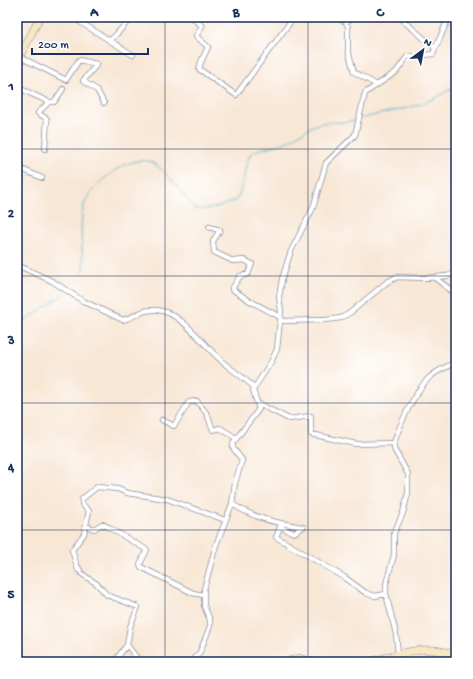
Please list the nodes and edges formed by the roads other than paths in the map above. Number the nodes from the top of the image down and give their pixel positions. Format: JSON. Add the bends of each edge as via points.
{"nodes":[{"id":1,"x":40,"y":17,"type":"edge"},
{"id":2,"x":72,"y":17,"type":"edge"},
{"id":3,"x":90,"y":17,"type":"edge"},
{"id":4,"x":132,"y":17,"type":"edge"},
{"id":5,"x":192,"y":17,"type":"edge"},
{"id":6,"x":294,"y":17,"type":"edge"},
{"id":7,"x":336,"y":17,"type":"edge"},
{"id":8,"x":354,"y":17,"type":"edge"},
{"id":9,"x":399,"y":17,"type":"edge"},
{"id":10,"x":449,"y":17,"type":"edge"},
{"id":11,"x":346,"y":22,"type":"junction"},
{"id":12,"x":82,"y":24,"type":"junction"},
{"id":13,"x":111,"y":40,"type":"junction"},
{"id":14,"x":435,"y":48,"type":"junction"},
{"id":15,"x":133,"y":55,"type":"dead end"},
{"id":16,"x":18,"y":60,"type":"edge"},
{"id":17,"x":377,"y":85,"type":"junction"},
{"id":18,"x":17,"y":87,"type":"edge"},
{"id":19,"x":63,"y":89,"type":"dead end"},
{"id":20,"x":49,"y":102,"type":"junction"},
{"id":21,"x":104,"y":103,"type":"dead end"},
{"id":22,"x":45,"y":149,"type":"dead end"},
{"id":23,"x":17,"y":167,"type":"edge"},
{"id":24,"x":42,"y":178,"type":"dead end"},
{"id":25,"x":209,"y":227,"type":"dead end"},
{"id":26,"x":17,"y":265,"type":"edge"},
{"id":27,"x":456,"y":273,"type":"edge"},
{"id":28,"x":435,"y":278,"type":"junction"},
{"id":29,"x":456,"y":294,"type":"edge"},
{"id":30,"x":280,"y":319,"type":"junction"},
{"id":31,"x":456,"y":362,"type":"edge"},
{"id":32,"x":254,"y":387,"type":"junction"},
{"id":33,"x":259,"y":404,"type":"junction"},
{"id":34,"x":162,"y":420,"type":"dead end"},
{"id":35,"x":236,"y":438,"type":"junction"},
{"id":36,"x":394,"y":442,"type":"junction"},
{"id":37,"x":232,"y":504,"type":"junction"},
{"id":38,"x":225,"y":520,"type":"junction"},
{"id":39,"x":86,"y":526,"type":"junction"},
{"id":40,"x":79,"y":563,"type":"dead end"},
{"id":41,"x":78,"y":570,"type":"junction"},
{"id":42,"x":386,"y":594,"type":"junction"},
{"id":43,"x":203,"y":595,"type":"junction"},
{"id":44,"x":127,"y":645,"type":"junction"},
{"id":45,"x":398,"y":654,"type":"junction"},
{"id":46,"x":456,"y":655,"type":"edge"},
{"id":47,"x":114,"y":662,"type":"edge"},
{"id":48,"x":140,"y":662,"type":"edge"},
{"id":49,"x":190,"y":662,"type":"edge"},
{"id":50,"x":285,"y":662,"type":"edge"},
{"id":51,"x":312,"y":662,"type":"edge"},
{"id":52,"x":369,"y":662,"type":"edge"}],
"edges":[{"from":1,"to":16,"type":"main road"},
{"from":2,"to":12,"type":"street"},
{"from":3,"to":12,"type":"street"},
{"from":4,"to":13,"type":"street"},
{"from":5,"to":6,"type":"street","via":[[202,26],[196,36],[208,47],[199,69],[236,95]]},
{"from":7,"to":11,"type":"street"},
{"from":8,"to":11,"type":"street"},
{"from":9,"to":14,"type":"street"},
{"from":10,"to":14,"type":"street"},
{"from":11,"to":17,"type":"street","via":[[348,50],[354,72]]},
{"from":12,"to":13,"type":"street"},
{"from":13,"to":15,"type":"street"},
{"from":14,"to":17,"type":"street","via":[[433,54],[407,57],[396,72]]},
{"from":16,"to":21,"type":"street","via":[[66,80],[79,60],[97,64],[83,81],[96,90]]},
{"from":17,"to":30,"type":"street","via":[[365,93],[355,134],[326,163],[313,208],[291,251],[282,278],[279,297]]},
{"from":18,"to":20,"type":"street"},
{"from":19,"to":20,"type":"street","via":[[54,102]]},
{"from":20,"to":22,"type":"street","via":[[38,113],[47,119]]},
{"from":23,"to":24,"type":"street"},
{"from":25,"to":30,"type":"street","via":[[220,230],[213,241],[214,252],[233,261],[244,260],[252,264],[248,274],[240,276],[232,289]]},
{"from":26,"to":32,"type":"street","via":[[52,281],[83,301],[122,320],[144,311],[158,310],[176,318]]},
{"from":27,"to":28,"type":"street"},
{"from":28,"to":29,"type":"street"},
{"from":28,"to":30,"type":"street","via":[[396,277],[341,318]]},
{"from":30,"to":32,"type":"street","via":[[277,348]]},
{"from":31,"to":36,"type":"street","via":[[428,379],[417,395]]},
{"from":32,"to":33,"type":"street"},
{"from":33,"to":35,"type":"street","via":[[260,409]]},
{"from":33,"to":36,"type":"street","via":[[288,419],[311,416],[311,434],[356,444]]},
{"from":34,"to":35,"type":"street","via":[[174,426],[188,402],[197,401],[207,414],[213,430],[220,428]]},
{"from":35,"to":37,"type":"street","via":[[234,448],[242,460]]},
{"from":36,"to":42,"type":"street","via":[[394,449],[408,474],[408,493],[394,533],[394,555]]},
{"from":37,"to":38,"type":"street"},
{"from":37,"to":42,"type":"street","via":[[266,521],[303,527],[294,533],[280,527],[276,537],[366,593],[375,596]]},
{"from":38,"to":39,"type":"street","via":[[167,499],[97,487],[82,499],[82,504],[89,511]]},
{"from":38,"to":43,"type":"street"},
{"from":39,"to":41,"type":"street","via":[[81,541],[72,550]]},
{"from":39,"to":43,"type":"street","via":[[94,530],[102,524],[108,527],[147,550],[141,567],[193,593]]},
{"from":40,"to":41,"type":"street"},
{"from":41,"to":44,"type":"street","via":[[107,595],[138,607],[130,627]]},
{"from":42,"to":45,"type":"street"},
{"from":43,"to":49,"type":"street","via":[[210,626],[200,652]]},
{"from":44,"to":47,"type":"street"},
{"from":44,"to":48,"type":"street"},
{"from":45,"to":46,"type":"main road","via":[[436,649]]},
{"from":45,"to":52,"type":"main road"},
{"from":50,"to":51,"type":"main road","via":[[298,658]]}]}
